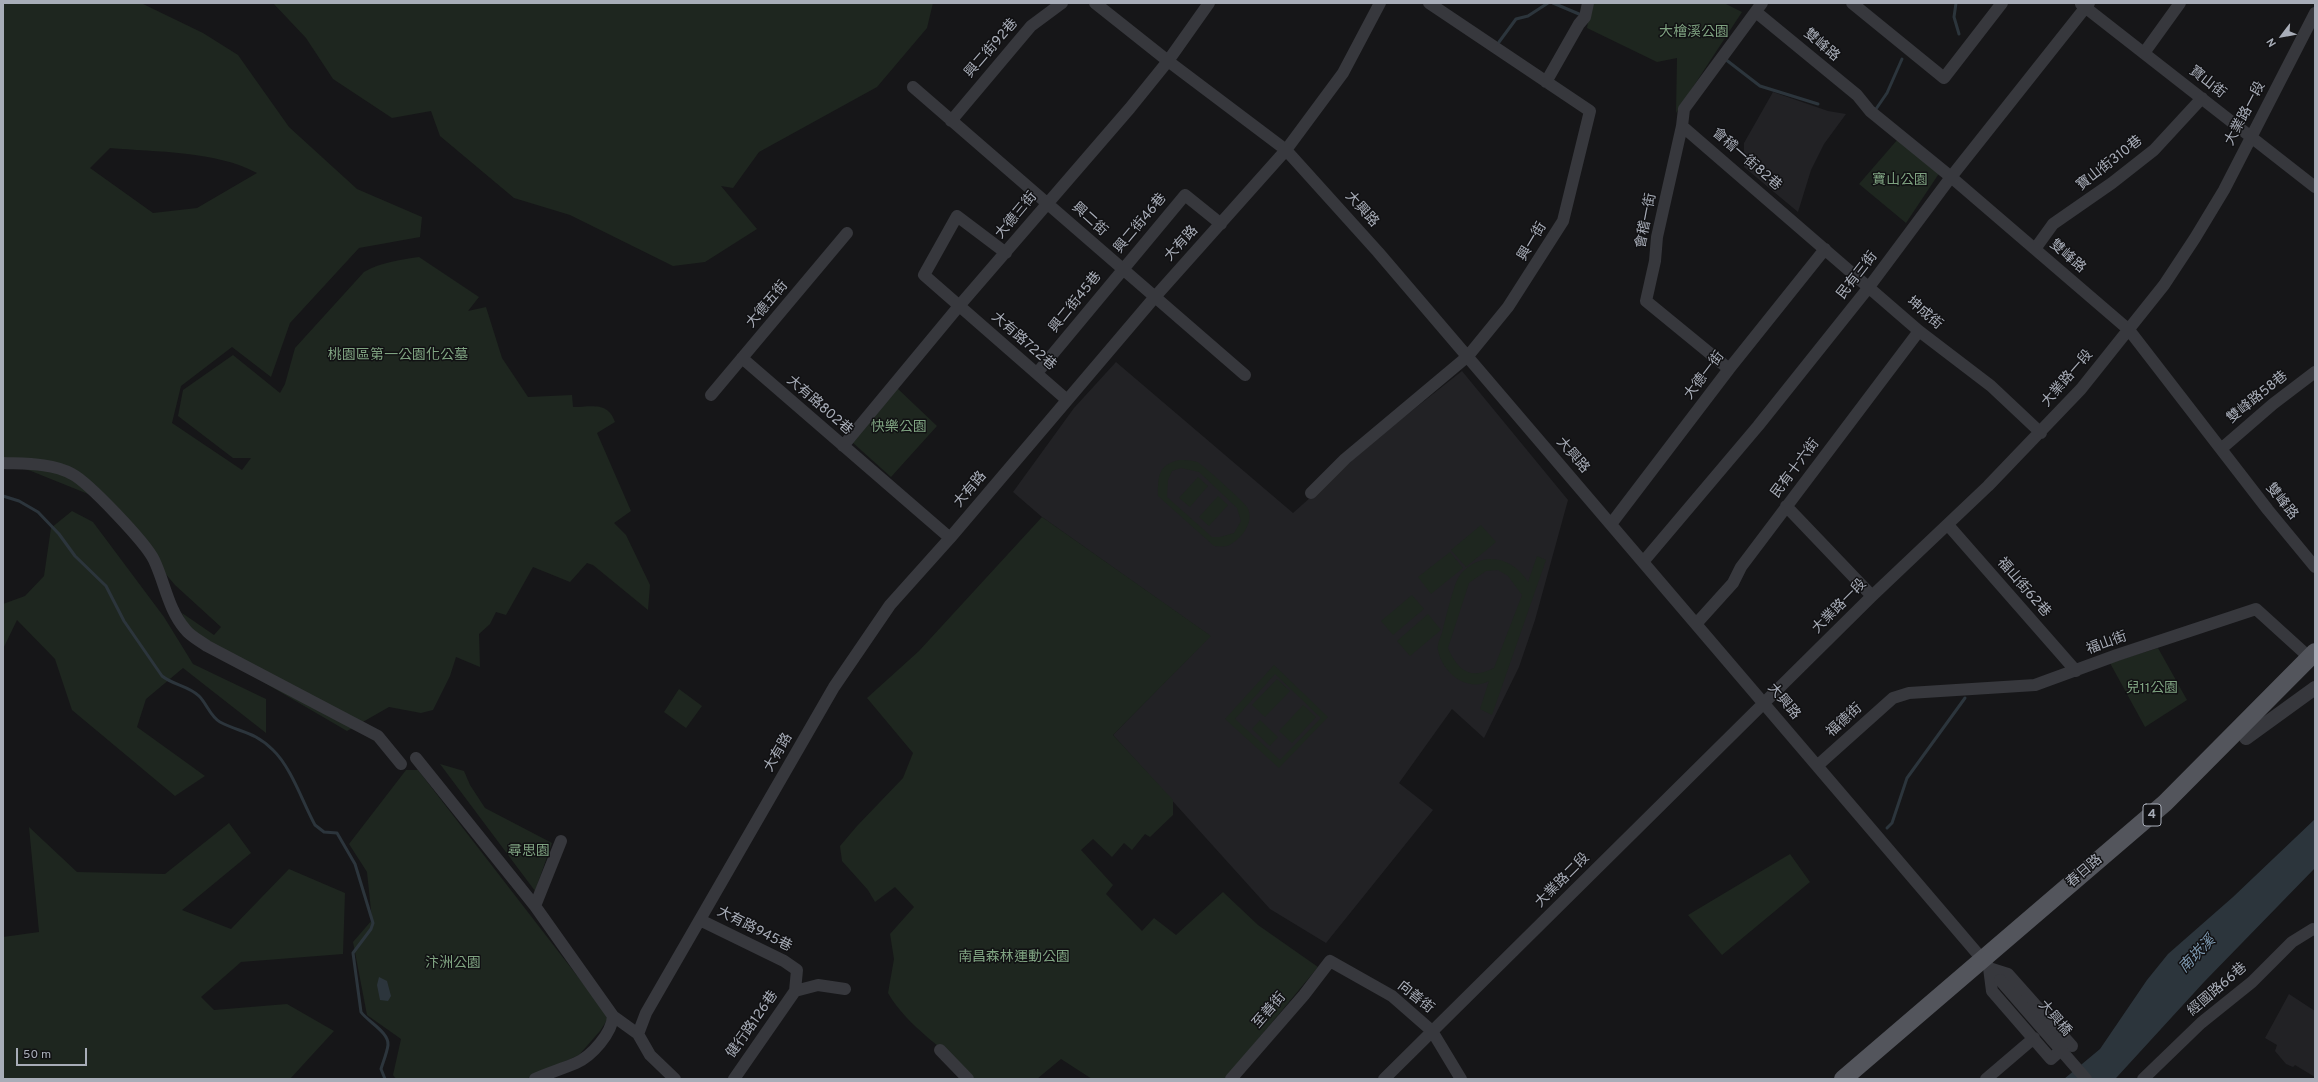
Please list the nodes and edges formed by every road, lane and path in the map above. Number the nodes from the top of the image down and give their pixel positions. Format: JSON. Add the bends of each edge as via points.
{"nodes":[{"id":1,"x":1062,"y":3,"type":"edge"},
{"id":2,"x":1095,"y":3,"type":"edge"},
{"id":3,"x":1209,"y":3,"type":"edge"},
{"id":4,"x":1380,"y":3,"type":"edge"},
{"id":5,"x":1429,"y":3,"type":"edge"},
{"id":6,"x":1588,"y":3,"type":"edge"},
{"id":7,"x":1852,"y":3,"type":"edge"},
{"id":8,"x":2002,"y":3,"type":"edge"},
{"id":9,"x":2180,"y":3,"type":"edge"},
{"id":10,"x":2085,"y":5,"type":"edge"},
{"id":11,"x":1759,"y":7,"type":"edge"},
{"id":12,"x":2315,"y":13,"type":"edge"},
{"id":13,"x":2144,"y":53,"type":"junction"},
{"id":14,"x":1168,"y":61,"type":"junction"},
{"id":15,"x":1546,"y":82,"type":"junction"},
{"id":16,"x":912,"y":87,"type":"dead end"},
{"id":17,"x":2202,"y":98,"type":"junction"},
{"id":18,"x":951,"y":120,"type":"junction"},
{"id":19,"x":1682,"y":126,"type":"junction"},
{"id":20,"x":2251,"y":137,"type":"junction"},
{"id":21,"x":1286,"y":150,"type":"junction"},
{"id":22,"x":1951,"y":177,"type":"junction"},
{"id":23,"x":2315,"y":187,"type":"edge"},
{"id":24,"x":1048,"y":202,"type":"junction"},
{"id":25,"x":1789,"y":218,"type":"joint"},
{"id":26,"x":1221,"y":224,"type":"junction"},
{"id":27,"x":847,"y":233,"type":"dead end"},
{"id":28,"x":1825,"y":248,"type":"junction"},
{"id":29,"x":2035,"y":249,"type":"junction"},
{"id":30,"x":1006,"y":253,"type":"junction"},
{"id":31,"x":1122,"y":271,"type":"junction"},
{"id":32,"x":1869,"y":287,"type":"junction"},
{"id":33,"x":1154,"y":298,"type":"junction"},
{"id":34,"x":959,"y":306,"type":"junction"},
{"id":35,"x":1919,"y":330,"type":"junction"},
{"id":36,"x":2129,"y":330,"type":"junction"},
{"id":37,"x":1468,"y":356,"type":"junction"},
{"id":38,"x":742,"y":358,"type":"junction"},
{"id":39,"x":1729,"y":369,"type":"junction"},
{"id":40,"x":2315,"y":372,"type":"edge"},
{"id":41,"x":1037,"y":373,"type":"junction"},
{"id":42,"x":1246,"y":375,"type":"dead end"},
{"id":43,"x":711,"y":395,"type":"dead end"},
{"id":44,"x":1067,"y":400,"type":"junction"},
{"id":45,"x":2041,"y":433,"type":"junction"},
{"id":46,"x":843,"y":446,"type":"junction"},
{"id":47,"x":2221,"y":449,"type":"junction"},
{"id":48,"x":3,"y":463,"type":"edge"},
{"id":49,"x":1311,"y":493,"type":"dead end"},
{"id":50,"x":1786,"y":506,"type":"junction"},
{"id":51,"x":1611,"y":524,"type":"junction"},
{"id":52,"x":1948,"y":526,"type":"junction"},
{"id":53,"x":950,"y":538,"type":"junction"},
{"id":54,"x":1643,"y":562,"type":"junction"},
{"id":55,"x":2315,"y":567,"type":"edge"},
{"id":56,"x":1872,"y":596,"type":"junction"},
{"id":57,"x":1696,"y":624,"type":"junction"},
{"id":58,"x":2314,"y":660,"type":"edge"},
{"id":59,"x":2076,"y":671,"type":"junction"},
{"id":60,"x":2315,"y":688,"type":"edge"},
{"id":61,"x":1893,"y":698,"type":"joint"},
{"id":62,"x":1764,"y":704,"type":"junction"},
{"id":63,"x":2246,"y":738,"type":"junction"},
{"id":64,"x":416,"y":758,"type":"dead end"},
{"id":65,"x":402,"y":764,"type":"dead end"},
{"id":66,"x":1817,"y":766,"type":"junction"},
{"id":67,"x":561,"y":841,"type":"dead end"},
{"id":68,"x":535,"y":906,"type":"junction"},
{"id":69,"x":700,"y":920,"type":"junction"},
{"id":70,"x":2315,"y":930,"type":"edge"},
{"id":71,"x":1330,"y":961,"type":"joint"},
{"id":72,"x":1990,"y":969,"type":"junction"},
{"id":73,"x":845,"y":989,"type":"dead end"},
{"id":74,"x":795,"y":991,"type":"junction"},
{"id":75,"x":613,"y":1016,"type":"junction"},
{"id":76,"x":1432,"y":1031,"type":"junction"},
{"id":77,"x":638,"y":1034,"type":"junction"},
{"id":78,"x":2034,"y":1038,"type":"junction"},
{"id":79,"x":940,"y":1050,"type":"dead end"},
{"id":80,"x":535,"y":1079,"type":"edge"},
{"id":81,"x":675,"y":1079,"type":"edge"},
{"id":82,"x":734,"y":1079,"type":"edge"},
{"id":83,"x":968,"y":1079,"type":"edge"},
{"id":84,"x":1230,"y":1079,"type":"edge"},
{"id":85,"x":1384,"y":1079,"type":"edge"},
{"id":86,"x":1461,"y":1079,"type":"edge"},
{"id":87,"x":1843,"y":1079,"type":"edge"},
{"id":88,"x":1860,"y":1079,"type":"edge"},
{"id":89,"x":1986,"y":1079,"type":"edge"},
{"id":90,"x":2086,"y":1079,"type":"edge"},
{"id":91,"x":2143,"y":1079,"type":"edge"}],
"edges":[{"from":1,"to":18,"type":"street","name":"興二街92巷","via":[[1031,26]]},
{"from":2,"to":14,"type":"street","name":"大興路"},
{"from":3,"to":14,"type":"street","name":"大德三街"},
{"from":4,"to":21,"type":"street","name":"大有路","via":[[1343,72]]},
{"from":5,"to":15,"type":"street","name":"興一街"},
{"from":6,"to":15,"type":"street","via":[[1585,17]]},
{"from":7,"to":8,"type":"street","via":[[1944,78]]},
{"from":9,"to":13,"type":"street"},
{"from":10,"to":13,"type":"street","name":"寶山街"},
{"from":10,"to":22,"type":"street","name":"民有三街"},
{"from":11,"to":19,"type":"street","name":"會稽一街","via":[[1684,109]]},
{"from":11,"to":22,"type":"street","name":"雙峰路","via":[[1857,95],[1870,111]]},
{"from":12,"to":20,"type":"street","name":"大業路一段"},
{"from":13,"to":17,"type":"street","name":"寶山街"},
{"from":14,"to":21,"type":"street","name":"大興路"},
{"from":14,"to":24,"type":"street","name":"大德三街","via":[[1090,156]]},
{"from":15,"to":37,"type":"street","name":"興一街","via":[[1590,111],[1563,222],[1512,301]]},
{"from":16,"to":18,"type":"street","name":"興二街"},
{"from":17,"to":20,"type":"street","name":"寶山街"},
{"from":17,"to":29,"type":"street","name":"寶山街310巷","via":[[2154,150],[2112,183],[2052,224]]},
{"from":18,"to":24,"type":"street","name":"興二街"},
{"from":19,"to":25,"type":"street","name":"會稽一街82巷"},
{"from":19,"to":39,"type":"street","name":"會稽一街","via":[[1657,237],[1655,261],[1646,301]]},
{"from":20,"to":23,"type":"street","name":"寶山街"},
{"from":20,"to":36,"type":"street","name":"大業路一段","via":[[2224,190],[2195,238]]},
{"from":21,"to":26,"type":"street","name":"大有路"},
{"from":21,"to":37,"type":"street","name":"大興路"},
{"from":22,"to":29,"type":"street","name":"雙峰路"},
{"from":22,"to":32,"type":"street","name":"民有三街"},
{"from":24,"to":30,"type":"street","name":"大德三街"},
{"from":24,"to":31,"type":"street","name":"興二街"},
{"from":25,"to":28,"type":"street","name":"坤成街"},
{"from":26,"to":31,"type":"street","name":"興二街46巷","via":[[1185,195]]},
{"from":26,"to":33,"type":"street","name":"大有路"},
{"from":27,"to":38,"type":"street","name":"大德五街"},
{"from":28,"to":32,"type":"street","name":"坤成街"},
{"from":28,"to":39,"type":"street","name":"大德一街"},
{"from":29,"to":36,"type":"street","name":"雙峰路"},
{"from":30,"to":34,"type":"street","name":"大德三街"},
{"from":30,"to":34,"type":"street","name":"大有路722巷","via":[[957,216],[924,275]]},
{"from":31,"to":33,"type":"street","name":"興二街"},
{"from":31,"to":41,"type":"street","name":"興二街45巷"},
{"from":32,"to":35,"type":"street","name":"坤成街"},
{"from":32,"to":54,"type":"street","name":"民有三街","via":[[1758,426]]},
{"from":33,"to":42,"type":"street","name":"興二街"},
{"from":33,"to":44,"type":"street","name":"大有路"},
{"from":34,"to":41,"type":"street","name":"大有路722巷"},
{"from":34,"to":46,"type":"street","name":"大德三街"},
{"from":35,"to":45,"type":"street","name":"坤成街","via":[[1990,386]]},
{"from":35,"to":50,"type":"street","name":"民有十六街"},
{"from":36,"to":45,"type":"street","name":"大業路一段"},
{"from":36,"to":47,"type":"street","name":"雙峰路"},
{"from":37,"to":49,"type":"street","name":"興一街","via":[[1345,458]]},
{"from":37,"to":51,"type":"street","name":"大興路"},
{"from":38,"to":43,"type":"street","name":"大德五街"},
{"from":38,"to":46,"type":"street","name":"大有路802巷"},
{"from":39,"to":51,"type":"street","name":"大德一街"},
{"from":40,"to":47,"type":"street","name":"雙峰路58巷"},
{"from":41,"to":44,"type":"street","name":"大有路722巷"},
{"from":44,"to":53,"type":"street","name":"大有路"},
{"from":45,"to":52,"type":"street","name":"大業路一段"},
{"from":46,"to":53,"type":"street","name":"大有路802巷"},
{"from":47,"to":55,"type":"street","name":"雙峰路"},
{"from":48,"to":65,"type":"street","via":[[43,465],[72,474],[102,499],[147,548],[154,559],[172,609],[185,630],[207,646],[378,736]]},
{"from":50,"to":56,"type":"street"},
{"from":50,"to":57,"type":"street","name":"民有十六街","via":[[1741,567],[1733,583]]},
{"from":51,"to":54,"type":"street","name":"大興路"},
{"from":52,"to":56,"type":"street","name":"大業路一段"},
{"from":52,"to":59,"type":"street","name":"福山街62巷"},
{"from":53,"to":69,"type":"street","name":"大有路","via":[[890,605],[867,636],[834,687]]},
{"from":54,"to":57,"type":"street","name":"大興路"},
{"from":56,"to":62,"type":"street","name":"大業路一段"},
{"from":57,"to":62,"type":"street","name":"大興路"},
{"from":58,"to":59,"type":"street","name":"福山街","via":[[2256,609]]},
{"from":58,"to":63,"type":"main road","name":"春日路","number":"4"},
{"from":58,"to":72,"type":"main road","name":"春日路","number":"4"},
{"from":59,"to":61,"type":"street","name":"福山街","via":[[2035,685],[1909,693]]},
{"from":60,"to":63,"type":"street"},
{"from":61,"to":66,"type":"street","name":"福德街"},
{"from":62,"to":66,"type":"street","name":"大興路"},
{"from":62,"to":76,"type":"street","name":"大業路二段"},
{"from":63,"to":72,"type":"main road","name":"春日路","number":"4","via":[[2171,813]]},
{"from":64,"to":68,"type":"street"},
{"from":66,"to":72,"type":"street","name":"大興路"},
{"from":67,"to":68,"type":"street"},
{"from":68,"to":75,"type":"street"},
{"from":69,"to":74,"type":"street","name":"大有路945巷","via":[[784,961],[797,970]]},
{"from":69,"to":77,"type":"street","name":"大有路","via":[[646,1013]]},
{"from":70,"to":91,"type":"street","name":"經國路66巷","via":[[2292,942],[2252,982],[2201,1023]]},
{"from":71,"to":76,"type":"street","name":"向善街","via":[[1392,996]]},
{"from":71,"to":84,"type":"street","name":"至善街","via":[[1299,1001]]},
{"from":72,"to":78,"type":"street","via":[[1992,991]]},
{"from":72,"to":78,"type":"street","via":[[2008,974],[2070,1045],[2051,1059]]},
{"from":72,"to":87,"type":"main road","name":"春日路","number":"4"},
{"from":72,"to":88,"type":"main road","name":"春日路","number":"4"},
{"from":72,"to":90,"type":"street","name":"大興橋","bridge":true},
{"from":73,"to":74,"type":"street","name":"健行路126巷","via":[[818,985]]},
{"from":74,"to":82,"type":"street","name":"健行路126巷"},
{"from":75,"to":77,"type":"street"},
{"from":75,"to":80,"type":"street","via":[[612,1025],[589,1054],[577,1063]]},
{"from":76,"to":85,"type":"street","name":"大業路二段"},
{"from":76,"to":86,"type":"street","name":"向善街"},
{"from":77,"to":81,"type":"street","via":[[650,1055]]},
{"from":78,"to":89,"type":"street"},
{"from":79,"to":83,"type":"street"}]}
